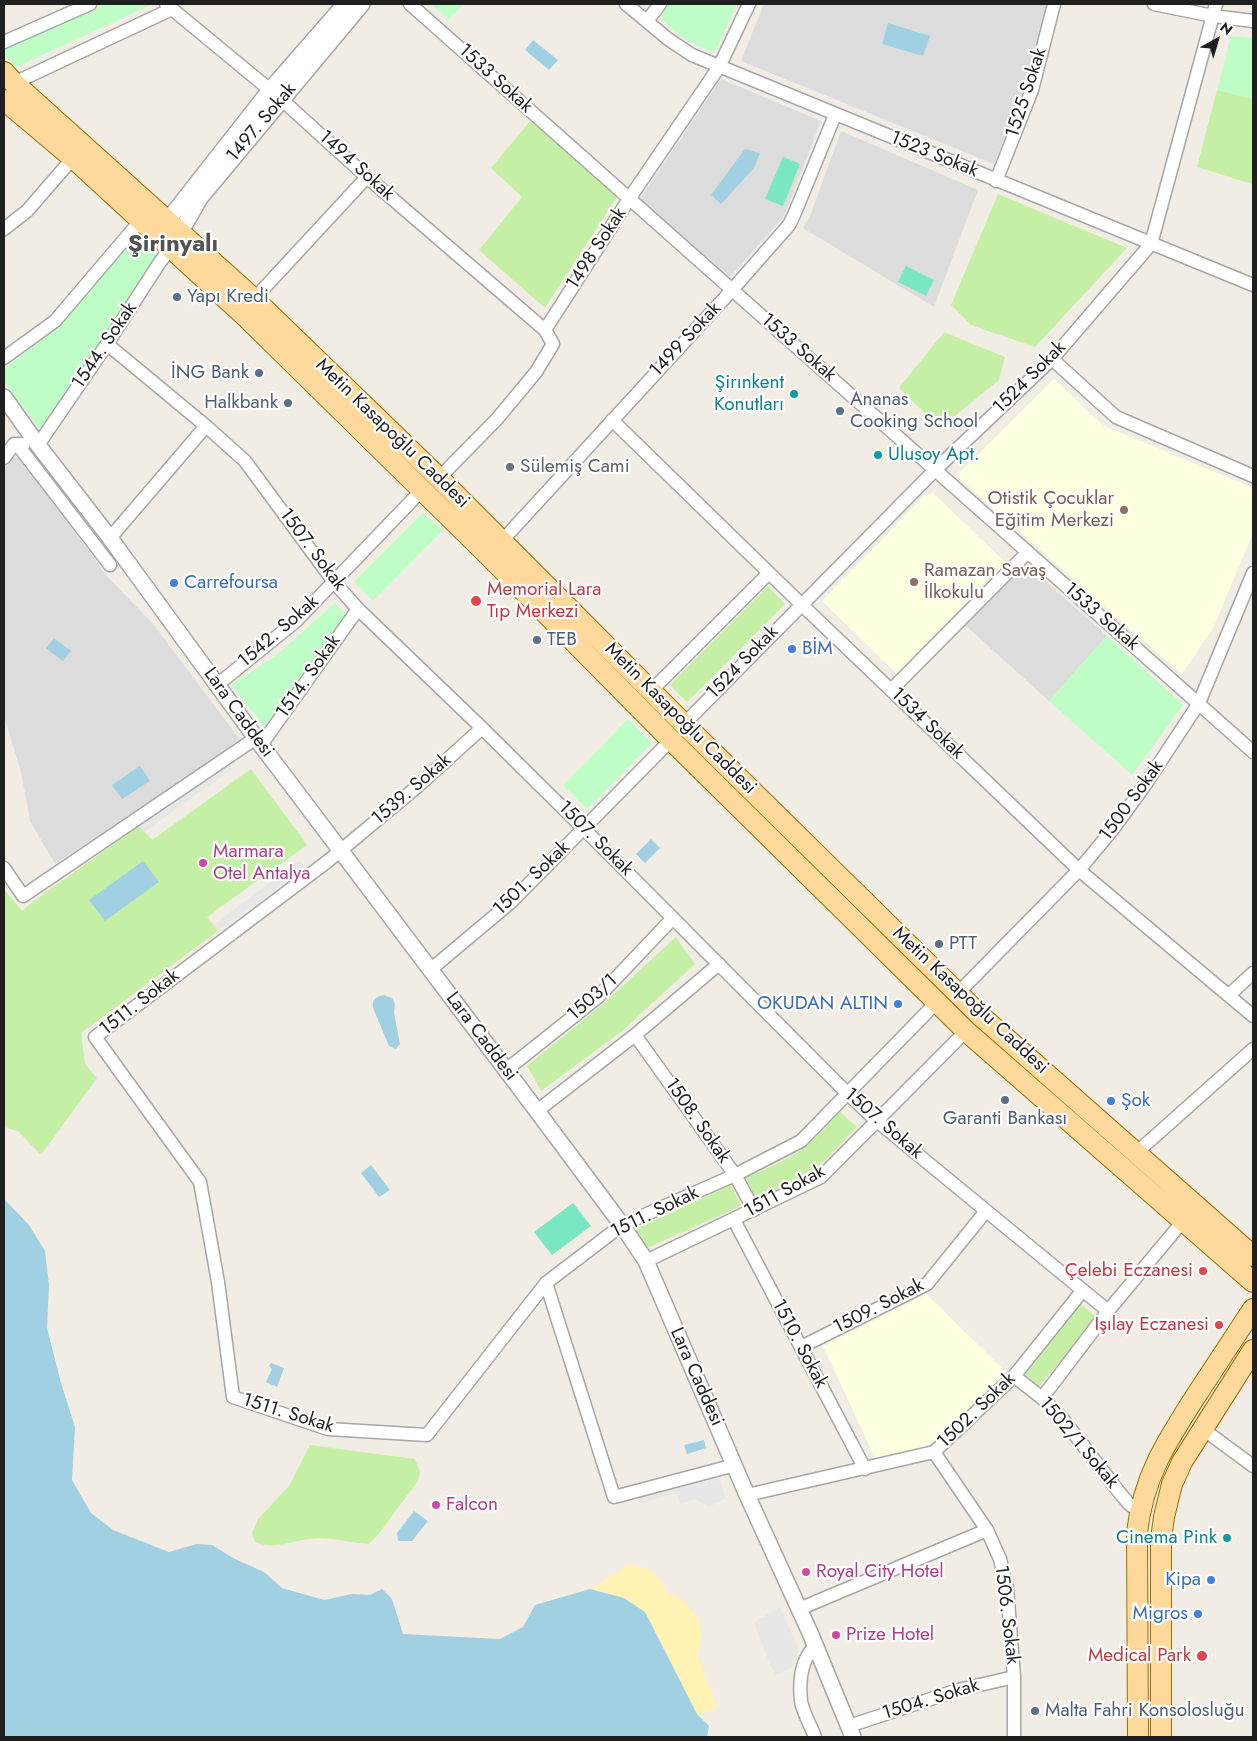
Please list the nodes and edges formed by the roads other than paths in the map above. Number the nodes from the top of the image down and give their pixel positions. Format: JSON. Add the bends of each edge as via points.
{"nodes":[{"id":1,"x":90,"y":4,"type":"edge"},
{"id":2,"x":345,"y":4,"type":"edge"},
{"id":3,"x":362,"y":4,"type":"edge"},
{"id":4,"x":410,"y":4,"type":"edge"},
{"id":5,"x":626,"y":4,"type":"edge"},
{"id":6,"x":660,"y":4,"type":"edge"},
{"id":7,"x":748,"y":4,"type":"edge"},
{"id":8,"x":1054,"y":4,"type":"edge"},
{"id":9,"x":1154,"y":4,"type":"edge"},
{"id":10,"x":169,"y":6,"type":"edge"},
{"id":11,"x":1214,"y":10,"type":"edge"},
{"id":12,"x":647,"y":21,"type":"junction"},
{"id":13,"x":1253,"y":21,"type":"edge"},
{"id":14,"x":4,"y":42,"type":"edge"},
{"id":15,"x":719,"y":67,"type":"junction"},
{"id":16,"x":7,"y":85,"type":"edge"},
{"id":17,"x":276,"y":95,"type":"junction"},
{"id":18,"x":835,"y":114,"type":"junction"},
{"id":19,"x":73,"y":158,"type":"junction"},
{"id":20,"x":367,"y":178,"type":"junction"},
{"id":21,"x":996,"y":181,"type":"junction"},
{"id":22,"x":629,"y":199,"type":"junction"},
{"id":23,"x":141,"y":220,"type":"junction"},
{"id":24,"x":4,"y":229,"type":"edge"},
{"id":25,"x":169,"y":234,"type":"junction"},
{"id":26,"x":1151,"y":244,"type":"junction"},
{"id":27,"x":1253,"y":285,"type":"edge"},
{"id":28,"x":732,"y":290,"type":"junction"},
{"id":29,"x":254,"y":299,"type":"junction"},
{"id":30,"x":545,"y":330,"type":"junction"},
{"id":31,"x":108,"y":344,"type":"junction"},
{"id":32,"x":4,"y":358,"type":"edge"},
{"id":33,"x":1052,"y":359,"type":"junction"},
{"id":34,"x":4,"y":397,"type":"edge"},
{"id":35,"x":612,"y":420,"type":"junction"},
{"id":36,"x":206,"y":426,"type":"junction"},
{"id":37,"x":34,"y":439,"type":"junction"},
{"id":38,"x":17,"y":444,"type":"junction"},
{"id":39,"x":4,"y":458,"type":"edge"},
{"id":40,"x":935,"y":470,"type":"junction"},
{"id":41,"x":1253,"y":476,"type":"edge"},
{"id":42,"x":439,"y":478,"type":"junction"},
{"id":43,"x":422,"y":490,"type":"junction"},
{"id":44,"x":110,"y":538,"type":"junction"},
{"id":45,"x":501,"y":542,"type":"junction"},
{"id":46,"x":1028,"y":552,"type":"junction"},
{"id":47,"x":110,"y":565,"type":"dead end"},
{"id":48,"x":770,"y":573,"type":"junction"},
{"id":49,"x":1253,"y":573,"type":"edge"},
{"id":50,"x":334,"y":582,"type":"junction"},
{"id":51,"x":801,"y":604,"type":"junction"},
{"id":52,"x":358,"y":609,"type":"junction"},
{"id":53,"x":217,"y":685,"type":"junction"},
{"id":54,"x":891,"y":690,"type":"junction"},
{"id":55,"x":652,"y":691,"type":"junction"},
{"id":56,"x":1199,"y":703,"type":"junction"},
{"id":57,"x":684,"y":724,"type":"junction"},
{"id":58,"x":482,"y":728,"type":"junction"},
{"id":59,"x":671,"y":740,"type":"junction"},
{"id":60,"x":258,"y":741,"type":"junction"},
{"id":61,"x":1253,"y":752,"type":"edge"},
{"id":62,"x":584,"y":829,"type":"junction"},
{"id":63,"x":340,"y":850,"type":"junction"},
{"id":64,"x":4,"y":868,"type":"edge"},
{"id":65,"x":1080,"y":870,"type":"junction"},
{"id":66,"x":673,"y":918,"type":"junction"},
{"id":67,"x":719,"y":964,"type":"junction"},
{"id":68,"x":430,"y":970,"type":"junction"},
{"id":69,"x":1253,"y":973,"type":"edge"},
{"id":70,"x":958,"y":994,"type":"junction"},
{"id":71,"x":1229,"y":995,"type":"junction"},
{"id":72,"x":937,"y":1002,"type":"junction"},
{"id":73,"x":1253,"y":1016,"type":"edge"},
{"id":74,"x":966,"y":1031,"type":"junction"},
{"id":75,"x":635,"y":1035,"type":"junction"},
{"id":76,"x":1253,"y":1049,"type":"edge"},
{"id":77,"x":506,"y":1070,"type":"junction"},
{"id":78,"x":847,"y":1093,"type":"junction"},
{"id":79,"x":537,"y":1111,"type":"junction"},
{"id":80,"x":877,"y":1121,"type":"junction"},
{"id":81,"x":1136,"y":1153,"type":"junction"},
{"id":82,"x":735,"y":1175,"type":"junction"},
{"id":83,"x":754,"y":1210,"type":"junction"},
{"id":84,"x":986,"y":1211,"type":"junction"},
{"id":85,"x":734,"y":1220,"type":"junction"},
{"id":86,"x":1183,"y":1221,"type":"junction"},
{"id":87,"x":622,"y":1225,"type":"junction"},
{"id":88,"x":1253,"y":1256,"type":"edge"},
{"id":89,"x":646,"y":1261,"type":"junction"},
{"id":90,"x":1253,"y":1282,"type":"edge"},
{"id":91,"x":546,"y":1283,"type":"junction"},
{"id":92,"x":1083,"y":1290,"type":"junction"},
{"id":93,"x":1253,"y":1309,"type":"edge"},
{"id":94,"x":1108,"y":1311,"type":"junction"},
{"id":95,"x":801,"y":1347,"type":"junction"},
{"id":96,"x":1253,"y":1350,"type":"edge"},
{"id":97,"x":1014,"y":1376,"type":"junction"},
{"id":98,"x":1042,"y":1398,"type":"junction"},
{"id":99,"x":1203,"y":1429,"type":"junction"},
{"id":100,"x":934,"y":1452,"type":"junction"},
{"id":101,"x":734,"y":1465,"type":"junction"},
{"id":102,"x":1253,"y":1466,"type":"edge"},
{"id":103,"x":864,"y":1469,"type":"junction"},
{"id":104,"x":747,"y":1495,"type":"junction"},
{"id":105,"x":1140,"y":1512,"type":"junction"},
{"id":106,"x":987,"y":1530,"type":"junction"},
{"id":107,"x":799,"y":1609,"type":"junction"},
{"id":108,"x":815,"y":1646,"type":"junction"},
{"id":109,"x":1014,"y":1677,"type":"junction"},
{"id":110,"x":851,"y":1732,"type":"edge"},
{"id":111,"x":815,"y":1737,"type":"edge"},
{"id":112,"x":1014,"y":1737,"type":"edge"},
{"id":113,"x":1138,"y":1737,"type":"edge"},
{"id":114,"x":1161,"y":1737,"type":"edge"}],
"edges":[{"from":1,"to":14,"type":"street"},
{"from":2,"to":17,"type":"street","name":"1497. Sokak"},
{"from":3,"to":17,"type":"street","name":"1497. Sokak"},
{"from":4,"to":22,"type":"street","name":"1533 Sokak"},
{"from":5,"to":12,"type":"street","name":"1523 Sokak"},
{"from":6,"to":12,"type":"street"},
{"from":7,"to":15,"type":"street","name":"1498 Sokak"},
{"from":8,"to":21,"type":"street","name":"1525 Sokak","via":[[1032,90]]},
{"from":9,"to":11,"type":"street"},
{"from":10,"to":16,"type":"street"},
{"from":10,"to":17,"type":"street","name":"1494 Sokak"},
{"from":11,"to":13,"type":"street"},
{"from":11,"to":26,"type":"street","name":"1524 Sokak"},
{"from":12,"to":15,"type":"street","name":"1523 Sokak","via":[[692,55]]},
{"from":15,"to":18,"type":"street","name":"1523 Sokak"},
{"from":15,"to":22,"type":"street","name":"1498 Sokak"},
{"from":16,"to":19,"type":"main road","name":"Metin Kasapoğlu Caddesi"},
{"from":16,"to":25,"type":"main road","name":"Metin Kasapoğlu Caddesi"},
{"from":17,"to":20,"type":"street","name":"1494 Sokak"},
{"from":17,"to":25,"type":"street","name":"1497. Sokak","via":[[200,198]]},
{"from":18,"to":21,"type":"street","name":"1523 Sokak"},
{"from":18,"to":28,"type":"street","name":"1499 Sokak","via":[[792,221]]},
{"from":19,"to":23,"type":"main road","name":"Metin Kasapoğlu Caddesi"},
{"from":19,"to":24,"type":"street","via":[[27,211]]},
{"from":20,"to":29,"type":"street"},
{"from":20,"to":30,"type":"street","name":"1494 Sokak"},
{"from":21,"to":26,"type":"street","name":"1523 Sokak"},
{"from":22,"to":28,"type":"street","name":"1533 Sokak"},
{"from":22,"to":30,"type":"street","name":"1498 Sokak"},
{"from":23,"to":25,"type":"main road","name":"Metin Kasapoğlu Caddesi"},
{"from":23,"to":32,"type":"street","via":[[55,321]]},
{"from":25,"to":29,"type":"main road","name":"Metin Kasapoğlu Caddesi"},
{"from":25,"to":31,"type":"street","name":"1544. Sokak","via":[[160,262]]},
{"from":25,"to":43,"type":"main road","name":"Metin Kasapoğlu Caddesi","via":[[248,319]]},
{"from":26,"to":27,"type":"street","name":"1523 Sokak"},
{"from":26,"to":33,"type":"street","name":"1524 Sokak"},
{"from":28,"to":35,"type":"street","name":"1499 Sokak"},
{"from":28,"to":40,"type":"street","name":"1533 Sokak"},
{"from":29,"to":42,"type":"main road","name":"Metin Kasapoğlu Caddesi"},
{"from":30,"to":42,"type":"street","via":[[553,344],[536,372]]},
{"from":31,"to":36,"type":"street","name":"1507. Sokak"},
{"from":31,"to":37,"type":"street","name":"1544. Sokak"},
{"from":33,"to":40,"type":"street","name":"1524 Sokak"},
{"from":33,"to":41,"type":"street","via":[[1116,417]]},
{"from":34,"to":37,"type":"street","name":"Lara Caddesi"},
{"from":35,"to":45,"type":"street","name":"1499 Sokak"},
{"from":35,"to":48,"type":"street","name":"1534 Sokak"},
{"from":36,"to":44,"type":"street"},
{"from":36,"to":50,"type":"street","name":"1507. Sokak","via":[[245,461]]},
{"from":37,"to":38,"type":"street","name":"1544. Sokak"},
{"from":37,"to":44,"type":"street","name":"Lara Caddesi"},
{"from":38,"to":39,"type":"street"},
{"from":38,"to":47,"type":"street"},
{"from":40,"to":46,"type":"street","name":"1533 Sokak"},
{"from":40,"to":51,"type":"street","name":"1524 Sokak"},
{"from":42,"to":45,"type":"main road","name":"Metin Kasapoğlu Caddesi"},
{"from":43,"to":50,"type":"street","name":"1542. Sokak"},
{"from":43,"to":59,"type":"main road","name":"Metin Kasapoğlu Caddesi"},
{"from":44,"to":53,"type":"street","name":"Lara Caddesi"},
{"from":45,"to":55,"type":"main road","name":"Metin Kasapoğlu Caddesi"},
{"from":46,"to":54,"type":"street"},
{"from":46,"to":56,"type":"street","name":"1533 Sokak"},
{"from":48,"to":51,"type":"street","name":"1534 Sokak"},
{"from":48,"to":55,"type":"street"},
{"from":49,"to":56,"type":"street","name":"1500 Sokak"},
{"from":50,"to":52,"type":"street","name":"1507. Sokak"},
{"from":50,"to":53,"type":"street","name":"1542. Sokak","via":[[295,622]]},
{"from":51,"to":54,"type":"street","name":"1534 Sokak"},
{"from":51,"to":57,"type":"street","name":"1524 Sokak"},
{"from":52,"to":58,"type":"street","name":"1507. Sokak"},
{"from":52,"to":60,"type":"street","name":"1514. Sokak"},
{"from":53,"to":60,"type":"street","name":"Lara Caddesi"},
{"from":54,"to":65,"type":"street","name":"1534 Sokak"},
{"from":55,"to":57,"type":"main road","name":"Metin Kasapoğlu Caddesi"},
{"from":56,"to":61,"type":"street","name":"1533 Sokak"},
{"from":56,"to":65,"type":"street","name":"1500 Sokak","via":[[1145,785]]},
{"from":57,"to":70,"type":"main road","name":"Metin Kasapoğlu Caddesi"},
{"from":58,"to":62,"type":"street","name":"1507. Sokak"},
{"from":58,"to":63,"type":"street","name":"1539. Sokak"},
{"from":59,"to":62,"type":"street","name":"1501. Sokak"},
{"from":59,"to":72,"type":"main road","name":"Metin Kasapoğlu Caddesi"},
{"from":60,"to":63,"type":"street","name":"Lara Caddesi"},
{"from":60,"to":64,"type":"street","via":[[23,896]]},
{"from":62,"to":66,"type":"street","name":"1507. Sokak"},
{"from":62,"to":68,"type":"street","name":"1501. Sokak","via":[[510,903]]},
{"from":63,"to":68,"type":"street","name":"Lara Caddesi"},
{"from":63,"to":91,"type":"street","name":"1511. Sokak","via":[[95,1037],[200,1182],[218,1282],[233,1396],[328,1429],[427,1435]]},
{"from":65,"to":70,"type":"street","name":"1500 Sokak"},
{"from":65,"to":71,"type":"street","name":"1534 Sokak"},
{"from":66,"to":67,"type":"street","name":"1507. Sokak"},
{"from":66,"to":77,"type":"street","name":"1503/1","via":[[598,997]]},
{"from":67,"to":75,"type":"street"},
{"from":67,"to":78,"type":"street","name":"1507. Sokak"},
{"from":68,"to":77,"type":"street","name":"Lara Caddesi"},
{"from":69,"to":71,"type":"street"},
{"from":70,"to":81,"type":"main road","name":"Metin Kasapoğlu Caddesi"},
{"from":71,"to":73,"type":"street","name":"1534 Sokak"},
{"from":72,"to":74,"type":"main road","name":"Metin Kasapoğlu Caddesi"},
{"from":72,"to":78,"type":"street","name":"1511. Sokak"},
{"from":74,"to":80,"type":"street","name":"1511 Sokak"},
{"from":74,"to":86,"type":"main road","name":"Metin Kasapoğlu Caddesi"},
{"from":75,"to":79,"type":"street"},
{"from":75,"to":82,"type":"street","name":"1508. Sokak"},
{"from":76,"to":81,"type":"street"},
{"from":77,"to":79,"type":"street","name":"Lara Caddesi"},
{"from":78,"to":80,"type":"street","name":"1507. Sokak"},
{"from":78,"to":82,"type":"street","name":"1511. Sokak","via":[[801,1141]]},
{"from":79,"to":87,"type":"street","name":"Lara Caddesi"},
{"from":80,"to":83,"type":"street","name":"1511 Sokak","via":[[821,1177]]},
{"from":80,"to":84,"type":"street","name":"1507. Sokak"},
{"from":81,"to":88,"type":"main road","name":"Metin Kasapoğlu Caddesi"},
{"from":82,"to":83,"type":"street","name":"1508. Sokak"},
{"from":82,"to":87,"type":"street","name":"1511. Sokak"},
{"from":83,"to":85,"type":"street","name":"1511 Sokak"},
{"from":84,"to":92,"type":"street","name":"1507. Sokak"},
{"from":84,"to":95,"type":"street","name":"1509. Sokak","via":[[927,1284]]},
{"from":85,"to":89,"type":"street","name":"1511 Sokak"},
{"from":85,"to":95,"type":"street","name":"1510. Sokak"},
{"from":86,"to":90,"type":"main road","name":"Metin Kasapoğlu Caddesi"},
{"from":86,"to":94,"type":"street"},
{"from":87,"to":89,"type":"street","name":"Lara Caddesi"},
{"from":87,"to":91,"type":"street","name":"1511. Sokak"},
{"from":89,"to":101,"type":"street","name":"Lara Caddesi"},
{"from":91,"to":101,"type":"street","via":[[614,1497]]},
{"from":92,"to":94,"type":"street","name":"1507. Sokak"},
{"from":92,"to":97,"type":"street","name":"1502. Sokak"},
{"from":93,"to":105,"type":"main road","via":[[1163,1447]]},
{"from":94,"to":98,"type":"street"},
{"from":95,"to":103,"type":"street","name":"1510. Sokak"},
{"from":96,"to":99,"type":"main road"},
{"from":97,"to":98,"type":"street","name":"1502/1 Sokak"},
{"from":97,"to":100,"type":"street","name":"1502. Sokak"},
{"from":98,"to":105,"type":"street","name":"1502/1 Sokak","via":[[1062,1418],[1129,1504]]},
{"from":99,"to":102,"type":"street"},
{"from":99,"to":114,"type":"main road","via":[[1172,1484],[1163,1524]]},
{"from":100,"to":103,"type":"street","name":"1502. Sokak"},
{"from":100,"to":106,"type":"street","name":"1506. Sokak"},
{"from":101,"to":104,"type":"street","name":"Lara Caddesi"},
{"from":103,"to":104,"type":"street","name":"1502. Sokak"},
{"from":104,"to":107,"type":"street","name":"Lara Caddesi"},
{"from":105,"to":113,"type":"main road","via":[[1137,1533]]},
{"from":106,"to":107,"type":"street"},
{"from":106,"to":109,"type":"street","name":"1506. Sokak","via":[[1000,1559],[1007,1588]]},
{"from":107,"to":108,"type":"street","name":"Lara Caddesi"},
{"from":108,"to":110,"type":"street","name":"Lara Caddesi"},
{"from":108,"to":111,"type":"street","via":[[808,1654],[801,1676],[801,1702]]},
{"from":109,"to":110,"type":"street","name":"1504. Sokak","via":[[958,1690],[896,1710]]},
{"from":109,"to":112,"type":"street","name":"1506. Sokak"}]}
